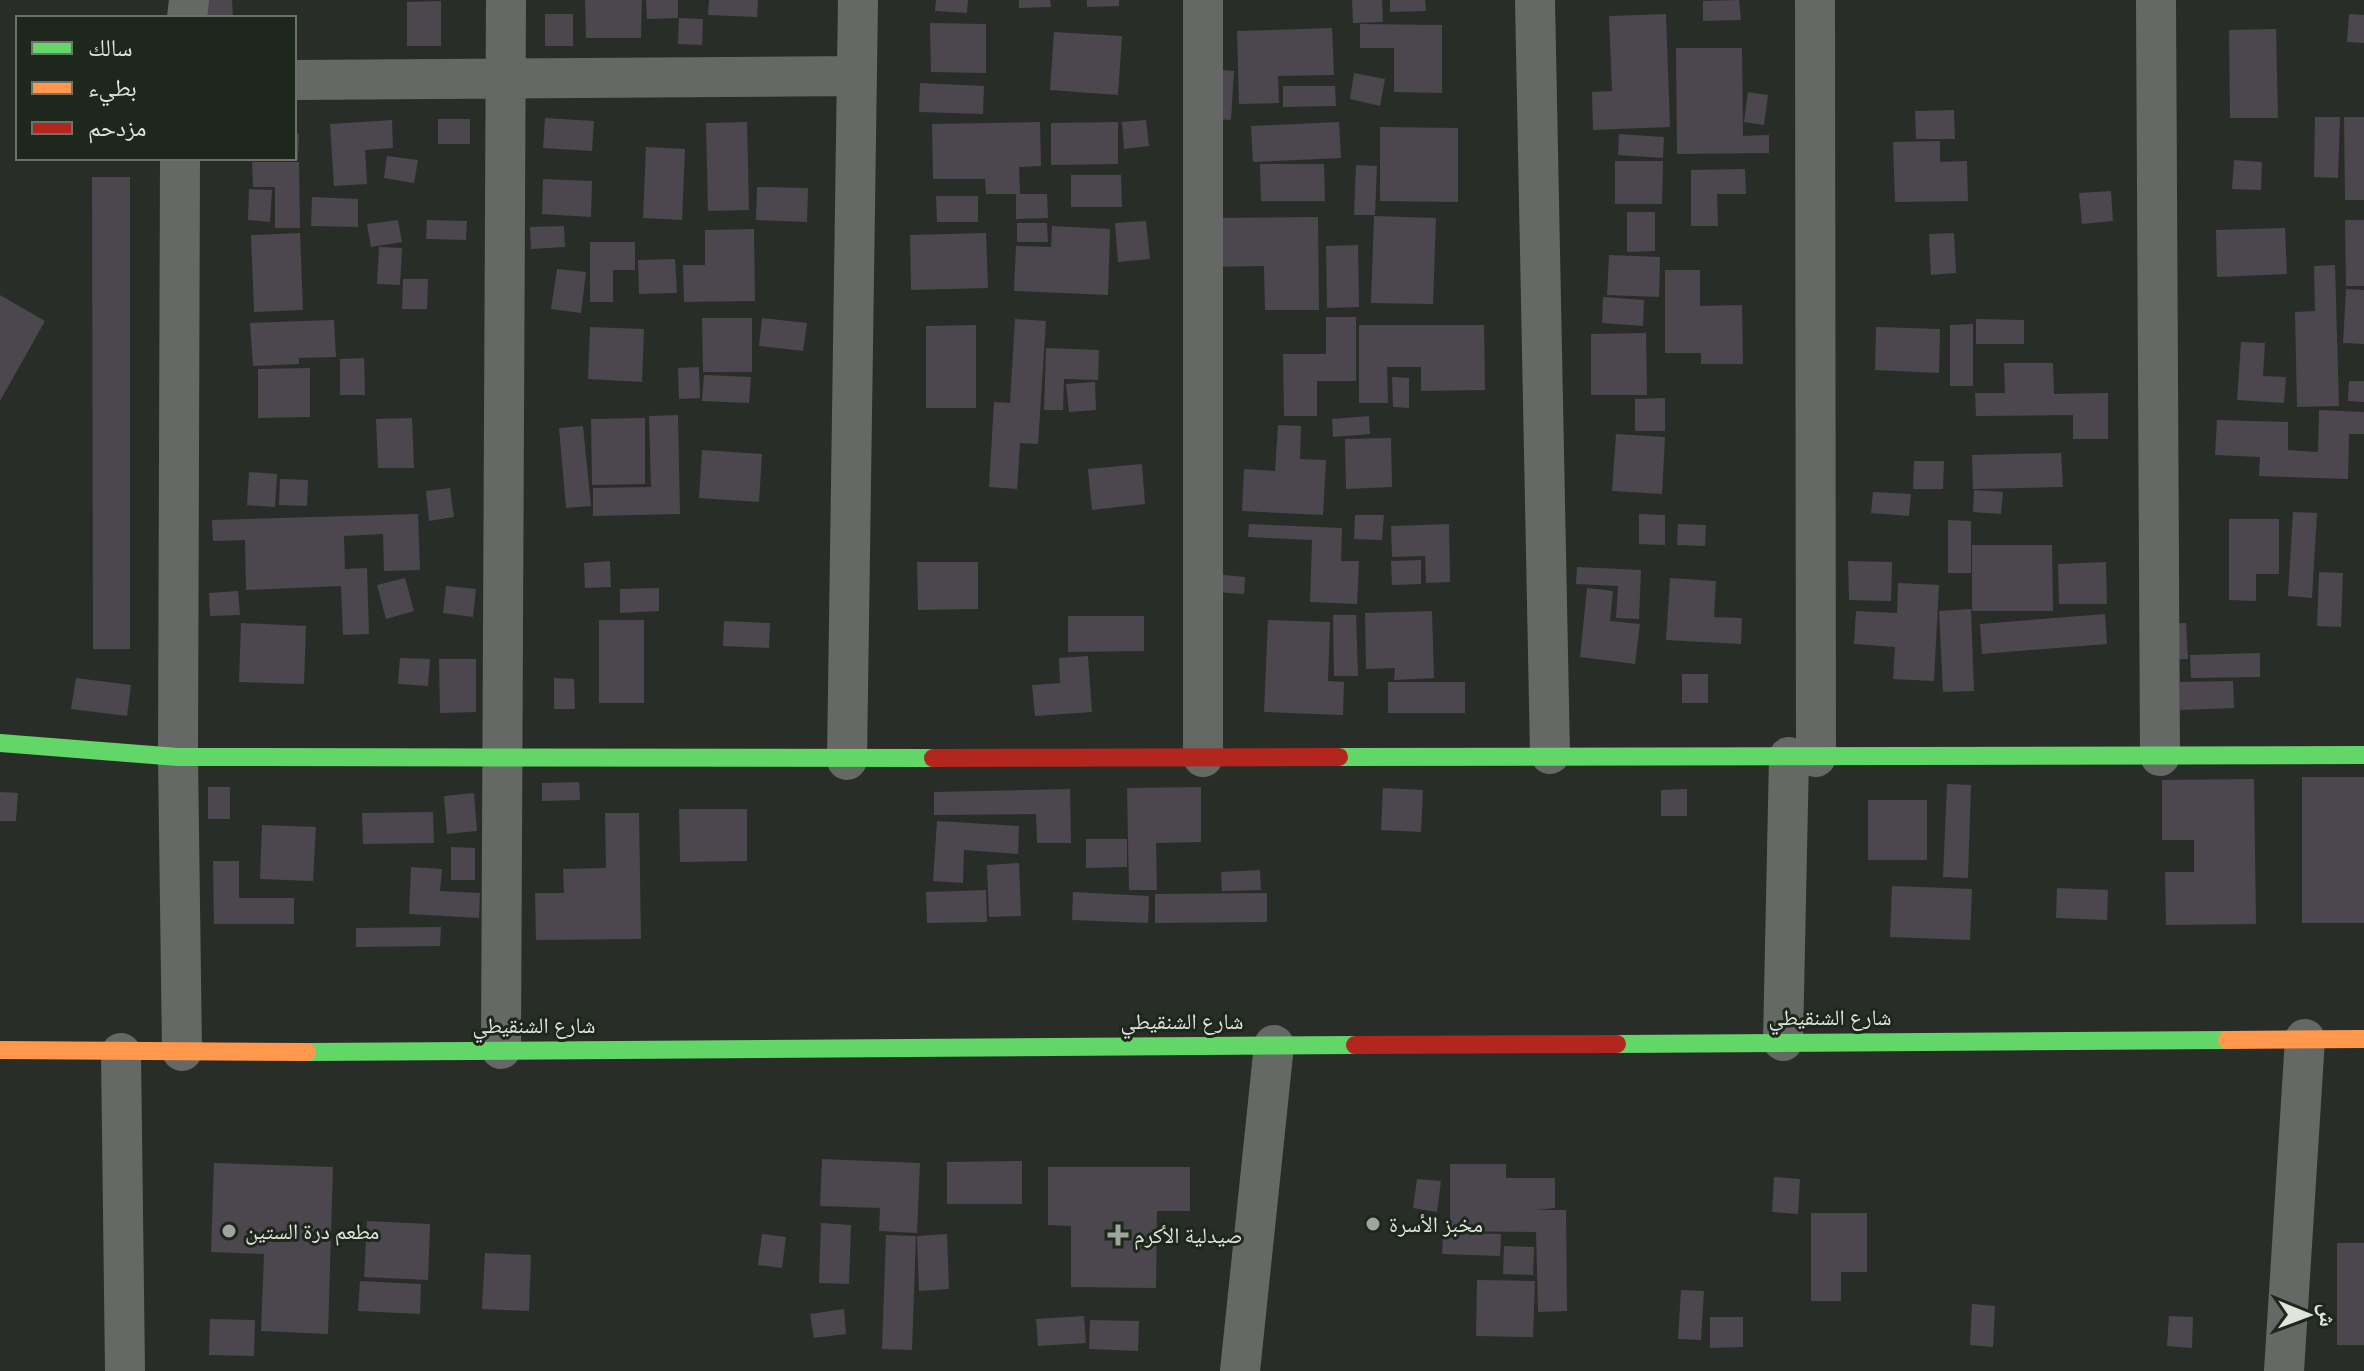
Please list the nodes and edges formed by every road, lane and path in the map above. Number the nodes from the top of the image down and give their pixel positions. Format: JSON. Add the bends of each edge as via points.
{"nodes":[{"id":1,"x":506,"y":0,"type":"edge"},
{"id":2,"x":858,"y":0,"type":"edge"},
{"id":3,"x":1203,"y":0,"type":"edge"},
{"id":4,"x":1535,"y":0,"type":"edge"},
{"id":5,"x":1815,"y":0,"type":"edge"},
{"id":6,"x":2156,"y":0,"type":"edge"},
{"id":7,"x":857,"y":76,"type":"junction"},
{"id":8,"x":296,"y":80,"type":"edge"},
{"id":9,"x":505,"y":80,"type":"junction"},
{"id":10,"x":180,"y":160,"type":"edge"},
{"id":11,"x":0,"y":743,"type":"edge"},
{"id":12,"x":1550,"y":754,"type":"junction"},
{"id":13,"x":2364,"y":755,"type":"edge"},
{"id":14,"x":2160,"y":756,"type":"junction"},
{"id":15,"x":178,"y":757,"type":"junction"},
{"id":16,"x":1203,"y":757,"type":"junction"},
{"id":17,"x":1802,"y":757,"type":"junction"},
{"id":18,"x":505,"y":759,"type":"junction"},
{"id":19,"x":847,"y":760,"type":"junction"},
{"id":20,"x":2305,"y":1039,"type":"junction"},
{"id":21,"x":2364,"y":1039,"type":"edge"},
{"id":22,"x":1783,"y":1041,"type":"junction"},
{"id":23,"x":1274,"y":1045,"type":"junction"},
{"id":24,"x":501,"y":1049,"type":"junction"},
{"id":25,"x":0,"y":1050,"type":"edge"},
{"id":26,"x":182,"y":1051,"type":"junction"},
{"id":27,"x":121,"y":1053,"type":"junction"},
{"id":28,"x":125,"y":1371,"type":"edge"},
{"id":29,"x":1240,"y":1371,"type":"edge"},
{"id":30,"x":2284,"y":1371,"type":"edge"}],
"edges":[{"from":1,"to":9,"type":"street"},
{"from":2,"to":7,"type":"street"},
{"from":3,"to":16,"type":"street"},
{"from":4,"to":12,"type":"street"},
{"from":5,"to":17,"type":"street"},
{"from":6,"to":14,"type":"street"},
{"from":7,"to":9,"type":"street"},
{"from":7,"to":19,"type":"street"},
{"from":8,"to":9,"type":"street"},
{"from":9,"to":18,"type":"street"},
{"from":10,"to":15,"type":"street"},
{"from":11,"to":15,"type":"street"},
{"from":12,"to":16,"type":"street"},
{"from":12,"to":17,"type":"street"},
{"from":13,"to":14,"type":"street"},
{"from":14,"to":17,"type":"street"},
{"from":15,"to":18,"type":"street"},
{"from":15,"to":26,"type":"street"},
{"from":16,"to":19,"type":"street"},
{"from":17,"to":22,"type":"street"},
{"from":18,"to":19,"type":"street"},
{"from":18,"to":24,"type":"street"},
{"from":20,"to":21,"type":"street","name":"شارع الشنقيطي"},
{"from":20,"to":22,"type":"street","name":"شارع الشنقيطي"},
{"from":20,"to":30,"type":"street"},
{"from":22,"to":23,"type":"street","name":"شارع الشنقيطي"},
{"from":23,"to":24,"type":"street","name":"شارع الشنقيطي"},
{"from":23,"to":29,"type":"street"},
{"from":24,"to":26,"type":"street","name":"شارع الشنقيطي"},
{"from":25,"to":27,"type":"street","name":"شارع الشنقيطي"},
{"from":26,"to":27,"type":"street","name":"شارع الشنقيطي"},
{"from":27,"to":28,"type":"street"}]}
